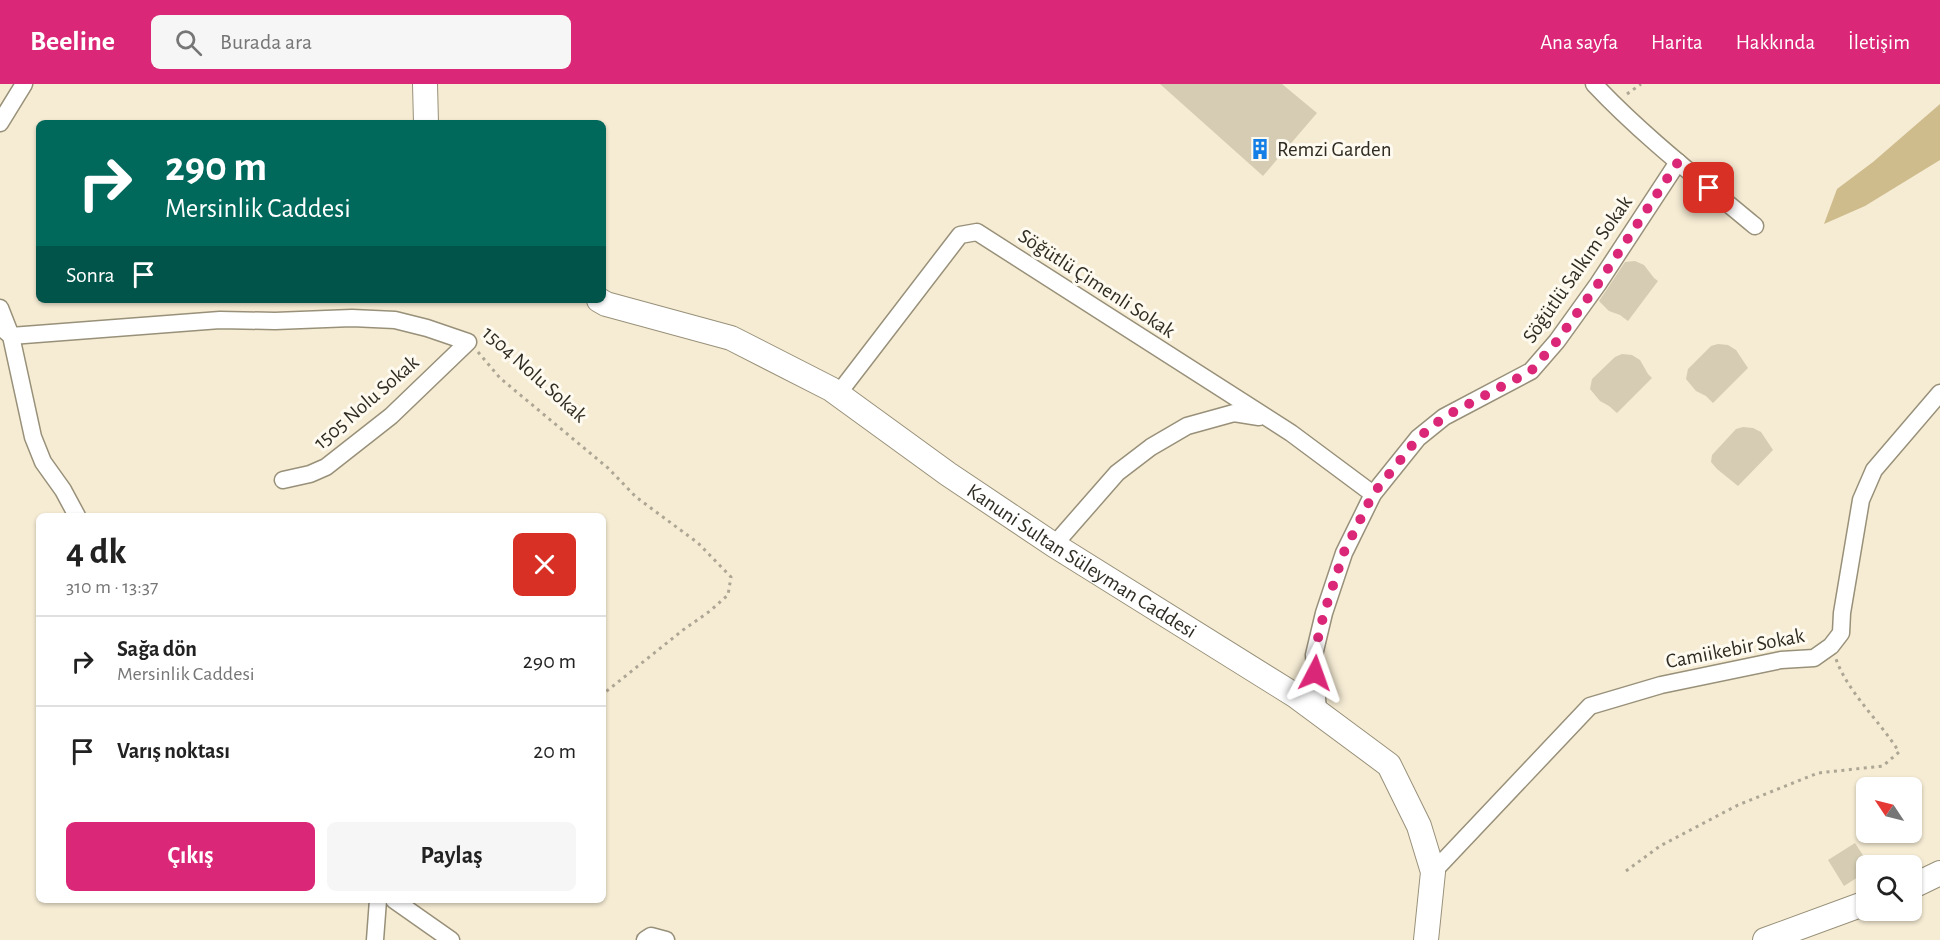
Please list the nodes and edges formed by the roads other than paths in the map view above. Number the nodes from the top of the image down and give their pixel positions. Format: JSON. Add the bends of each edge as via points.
{"nodes":[{"id":1,"x":24,"y":84,"type":"edge"},
{"id":2,"x":425,"y":84,"type":"edge"},
{"id":3,"x":1594,"y":84,"type":"edge"},
{"id":4,"x":426,"y":120,"type":"edge"},
{"id":5,"x":0,"y":123,"type":"edge"},
{"id":6,"x":1678,"y":162,"type":"junction"},
{"id":7,"x":1755,"y":226,"type":"dead end"},
{"id":8,"x":604,"y":303,"type":"edge"},
{"id":9,"x":0,"y":308,"type":"edge"},
{"id":10,"x":6,"y":332,"type":"edge"},
{"id":11,"x":468,"y":342,"type":"joint"},
{"id":12,"x":1940,"y":393,"type":"edge"},
{"id":13,"x":838,"y":394,"type":"junction"},
{"id":14,"x":1267,"y":418,"type":"junction"},
{"id":15,"x":283,"y":480,"type":"dead end"},
{"id":16,"x":1373,"y":494,"type":"junction"},
{"id":17,"x":75,"y":513,"type":"edge"},
{"id":18,"x":1054,"y":544,"type":"junction"},
{"id":19,"x":1318,"y":712,"type":"junction"},
{"id":20,"x":1433,"y":872,"type":"junction"},
{"id":21,"x":1940,"y":873,"type":"edge"},
{"id":22,"x":1922,"y":882,"type":"edge"},
{"id":23,"x":378,"y":903,"type":"edge"},
{"id":24,"x":398,"y":903,"type":"edge"},
{"id":25,"x":1856,"y":907,"type":"edge"},
{"id":26,"x":375,"y":940,"type":"edge"},
{"id":27,"x":451,"y":940,"type":"edge"},
{"id":28,"x":645,"y":940,"type":"edge"},
{"id":29,"x":666,"y":940,"type":"edge"},
{"id":30,"x":1426,"y":940,"type":"edge"},
{"id":31,"x":1765,"y":940,"type":"edge"}],
"edges":[{"from":1,"to":5,"type":"street"},
{"from":2,"to":4,"type":"street"},
{"from":3,"to":6,"type":"street"},
{"from":6,"to":7,"type":"street"},
{"from":6,"to":16,"type":"street","name":"Söğütlü Salkım Sokak","via":[[1598,284],[1531,371],[1444,417],[1418,438]]},
{"from":8,"to":13,"type":"street","name":"Kanuni Sultan Süleyman Caddesi","via":[[731,338]]},
{"from":9,"to":10,"type":"street"},
{"from":10,"to":11,"type":"street","name":"1504 Nolu Sokak","via":[[220,320],[352,318],[395,320]]},
{"from":10,"to":17,"type":"street","via":[[33,437]]},
{"from":11,"to":15,"type":"street","name":"1505 Nolu Sokak","via":[[391,416],[326,467]]},
{"from":12,"to":20,"type":"street","name":"Camiikebir Sokak","via":[[1874,470],[1861,500],[1841,633],[1831,646],[1814,658],[1781,660],[1661,685],[1590,706]]},
{"from":13,"to":14,"type":"street","name":"Söğütlü Çimenli Sokak","via":[[960,235],[977,232]]},
{"from":13,"to":18,"type":"street","name":"Kanuni Sultan Süleyman Caddesi"},
{"from":14,"to":16,"type":"street","name":"Söğütlü Çimenli Sokak"},
{"from":14,"to":18,"type":"street","via":[[1234,413],[1187,426],[1151,447],[1117,473]]},
{"from":16,"to":19,"type":"street","name":"Söğütlü Salkım Sokak","via":[[1344,552],[1324,613],[1314,655]]},
{"from":18,"to":19,"type":"street","name":"Kanuni Sultan Süleyman Caddesi"},
{"from":19,"to":20,"type":"street","name":"Kanuni Sultan Süleyman Caddesi","via":[[1389,765],[1419,826]]},
{"from":20,"to":30,"type":"street","name":"Kanuni Sultan Süleyman Caddesi"},
{"from":21,"to":22,"type":"street"},
{"from":23,"to":26,"type":"street"},
{"from":24,"to":27,"type":"street"},
{"from":25,"to":31,"type":"street"},
{"from":28,"to":29,"type":"street","via":[[651,936]]}]}
